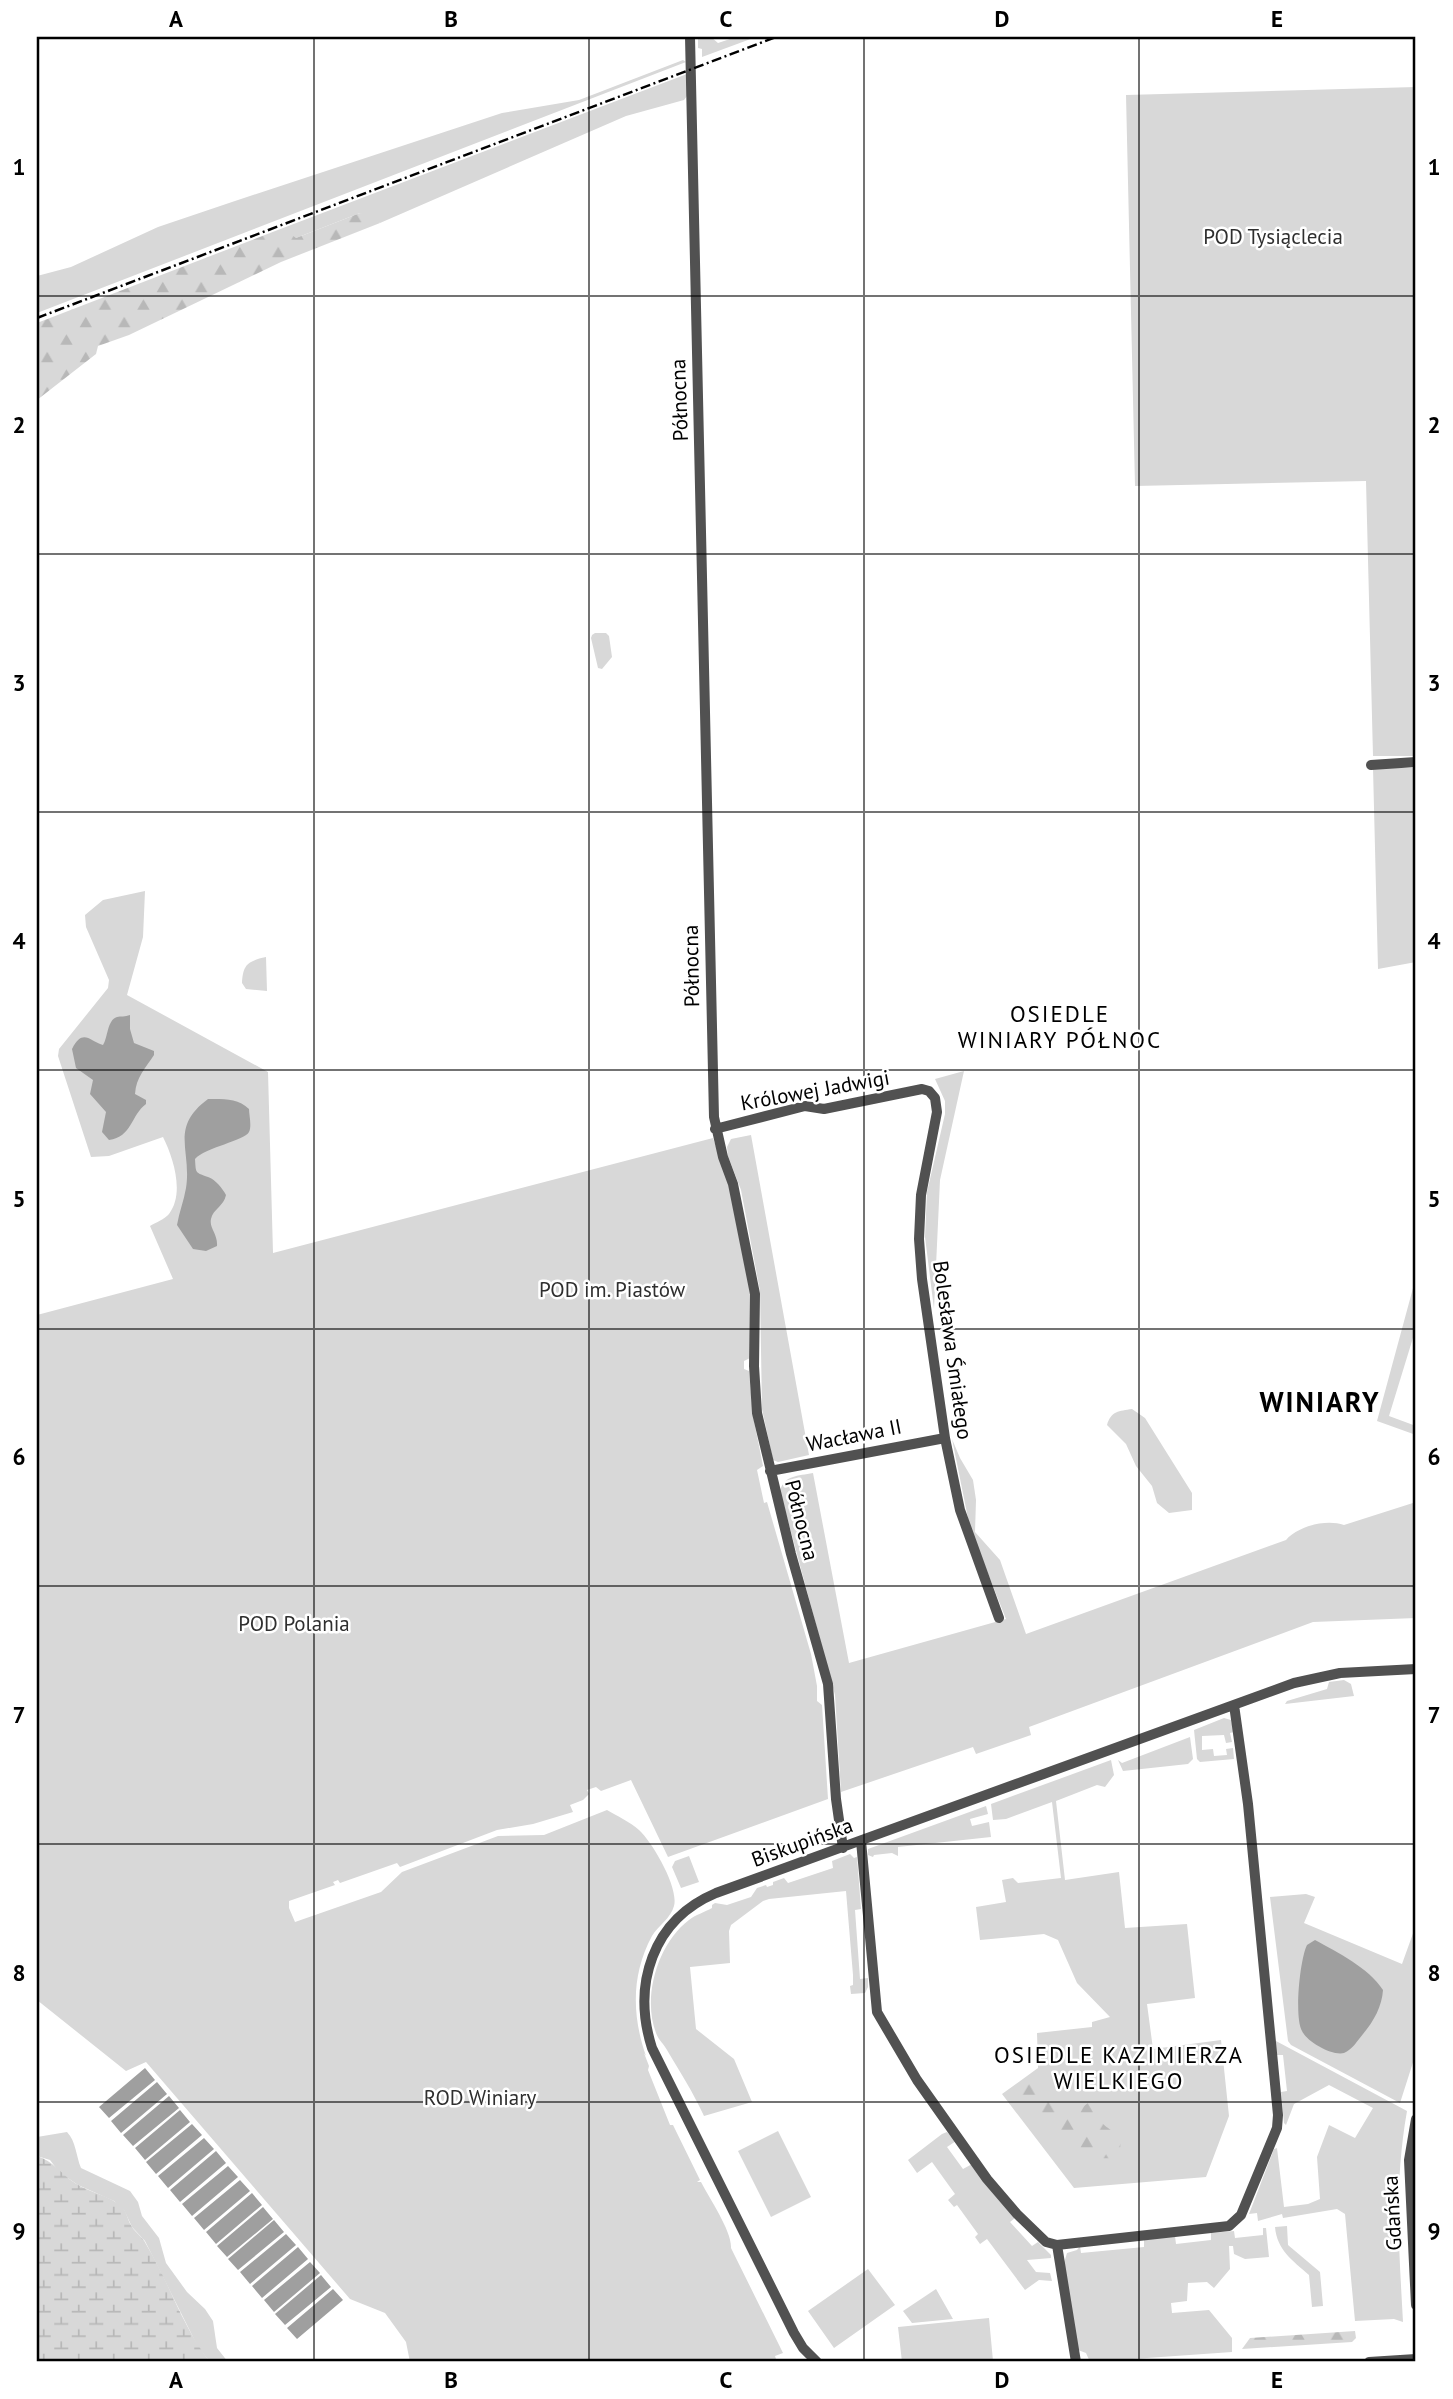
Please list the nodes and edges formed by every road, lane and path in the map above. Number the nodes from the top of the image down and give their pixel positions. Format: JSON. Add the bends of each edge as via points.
{"nodes":[{"id":1,"x":690,"y":37,"type":"edge"},
{"id":2,"x":1416,"y":762,"type":"edge"},
{"id":3,"x":1371,"y":765,"type":"dead end"},
{"id":4,"x":922,"y":1089,"type":"joint"},
{"id":5,"x":715,"y":1129,"type":"junction"},
{"id":6,"x":945,"y":1438,"type":"junction"},
{"id":7,"x":770,"y":1471,"type":"junction"},
{"id":8,"x":999,"y":1618,"type":"dead end"},
{"id":9,"x":1416,"y":1669,"type":"edge"},
{"id":10,"x":1234,"y":1705,"type":"junction"},
{"id":11,"x":861,"y":1841,"type":"junction"},
{"id":12,"x":843,"y":1847,"type":"junction"},
{"id":13,"x":1416,"y":2119,"type":"edge"},
{"id":14,"x":1057,"y":2245,"type":"junction"},
{"id":15,"x":1416,"y":2305,"type":"edge"},
{"id":16,"x":1416,"y":2359,"type":"edge"},
{"id":17,"x":817,"y":2362,"type":"edge"},
{"id":18,"x":1076,"y":2362,"type":"edge"},
{"id":19,"x":1369,"y":2362,"type":"edge"}],
"edges":[{"from":1,"to":5,"type":"street","name":"Północna"},
{"from":2,"to":3,"type":"street"},
{"from":4,"to":5,"type":"street","name":"Królowej Jadwigi","via":[[824,1109],[805,1106]]},
{"from":4,"to":6,"type":"street","name":"Bolesława Śmiałego","via":[[933,1095],[937,1106],[921,1195],[919,1239]]},
{"from":5,"to":7,"type":"street","name":"Północna","via":[[733,1184],[755,1294],[754,1384]]},
{"from":6,"to":7,"type":"street","name":"Wacława II"},
{"from":6,"to":8,"type":"street","name":"Bolesława Śmiałego","via":[[960,1510]]},
{"from":7,"to":12,"type":"street","name":"Północna","via":[[828,1684]]},
{"from":9,"to":10,"type":"street","name":"Biskupińska","via":[[1325,1675]]},
{"from":10,"to":11,"type":"street","name":"Biskupińska"},
{"from":10,"to":14,"type":"street","via":[[1248,1804],[1277,2128],[1241,2215],[1229,2226]]},
{"from":11,"to":12,"type":"street","name":"Biskupińska"},
{"from":11,"to":14,"type":"street","via":[[877,2012],[917,2080],[975,2162],[1017,2214],[1046,2242]]},
{"from":12,"to":17,"type":"street","name":"Biskupińska","via":[[716,1893],[685,1910],[653,1955],[644,1990],[646,2026],[656,2058],[794,2333]]},
{"from":13,"to":15,"type":"street","name":"Gdańska","via":[[1409,2160]]},
{"from":14,"to":18,"type":"street"},
{"from":16,"to":19,"type":"street"}]}
